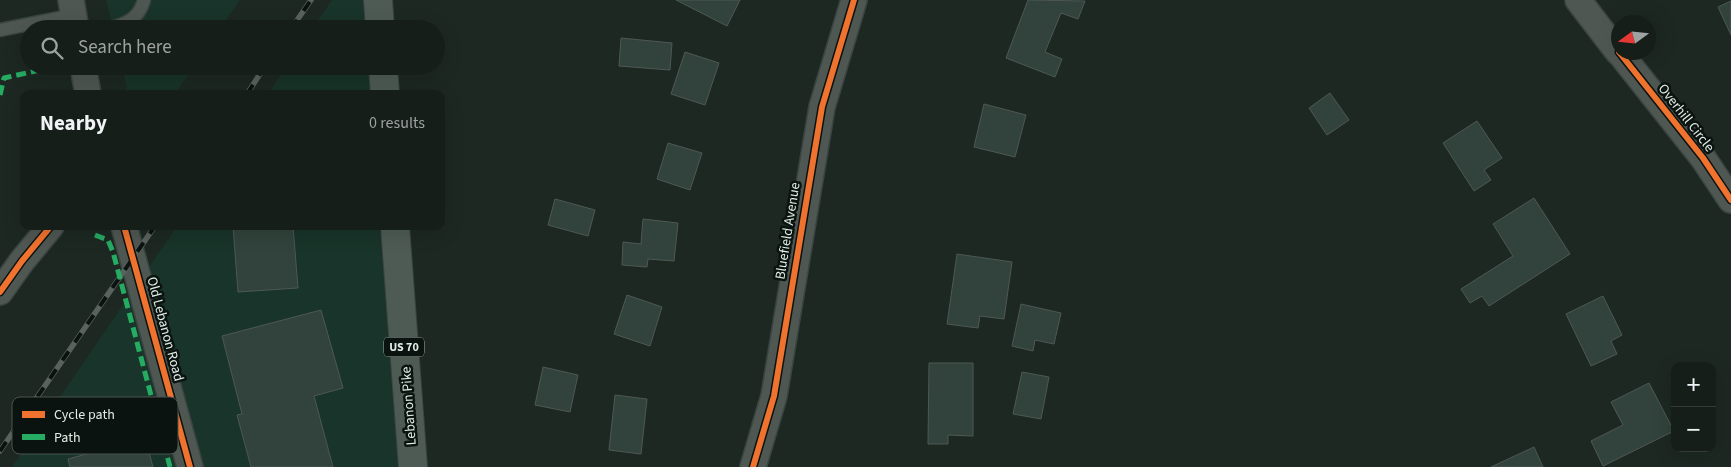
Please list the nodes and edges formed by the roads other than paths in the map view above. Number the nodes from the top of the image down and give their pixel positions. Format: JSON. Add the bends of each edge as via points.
{"nodes":[{"id":1,"x":144,"y":0,"type":"edge"},
{"id":2,"x":378,"y":0,"type":"edge"},
{"id":3,"x":854,"y":0,"type":"edge"},
{"id":4,"x":1578,"y":0,"type":"edge"},
{"id":5,"x":73,"y":15,"type":"edge"},
{"id":6,"x":49,"y":20,"type":"edge"},
{"id":7,"x":131,"y":20,"type":"edge"},
{"id":8,"x":379,"y":20,"type":"edge"},
{"id":9,"x":20,"y":26,"type":"edge"},
{"id":10,"x":0,"y":30,"type":"edge"},
{"id":11,"x":1611,"y":42,"type":"edge"},
{"id":12,"x":1625,"y":60,"type":"edge"},
{"id":13,"x":85,"y":75,"type":"edge"},
{"id":14,"x":384,"y":75,"type":"edge"},
{"id":15,"x":87,"y":90,"type":"edge"},
{"id":16,"x":385,"y":90,"type":"edge"},
{"id":17,"x":1731,"y":200,"type":"edge"},
{"id":18,"x":48,"y":230,"type":"edge"},
{"id":19,"x":125,"y":230,"type":"edge"},
{"id":20,"x":395,"y":230,"type":"edge"},
{"id":21,"x":1,"y":289,"type":"edge"},
{"id":22,"x":171,"y":397,"type":"edge"},
{"id":23,"x":178,"y":423,"type":"edge"},
{"id":24,"x":190,"y":467,"type":"edge"},
{"id":25,"x":413,"y":467,"type":"edge"},
{"id":26,"x":753,"y":467,"type":"edge"}],
"edges":[{"from":1,"to":7,"type":"lane","via":[[141,11]]},
{"from":2,"to":8,"type":"main road"},
{"from":3,"to":26,"type":"street","name":"Bluefield Avenue","via":[[822,107],[774,396]]},
{"from":4,"to":11,"type":"street","name":"Overhill Circle"},
{"from":5,"to":6,"type":"lane"},
{"from":9,"to":10,"type":"lane"},
{"from":12,"to":17,"type":"street","name":"Overhill Circle","via":[[1703,158]]},
{"from":13,"to":15,"type":"street"},
{"from":14,"to":16,"type":"main road"},
{"from":18,"to":21,"type":"street"},
{"from":19,"to":22,"type":"street","name":"Old Lebanon Road"},
{"from":20,"to":25,"type":"main road","name":"Lebanon Pike","number":"US 70"},
{"from":23,"to":24,"type":"street","name":"Old Lebanon Road"}]}
